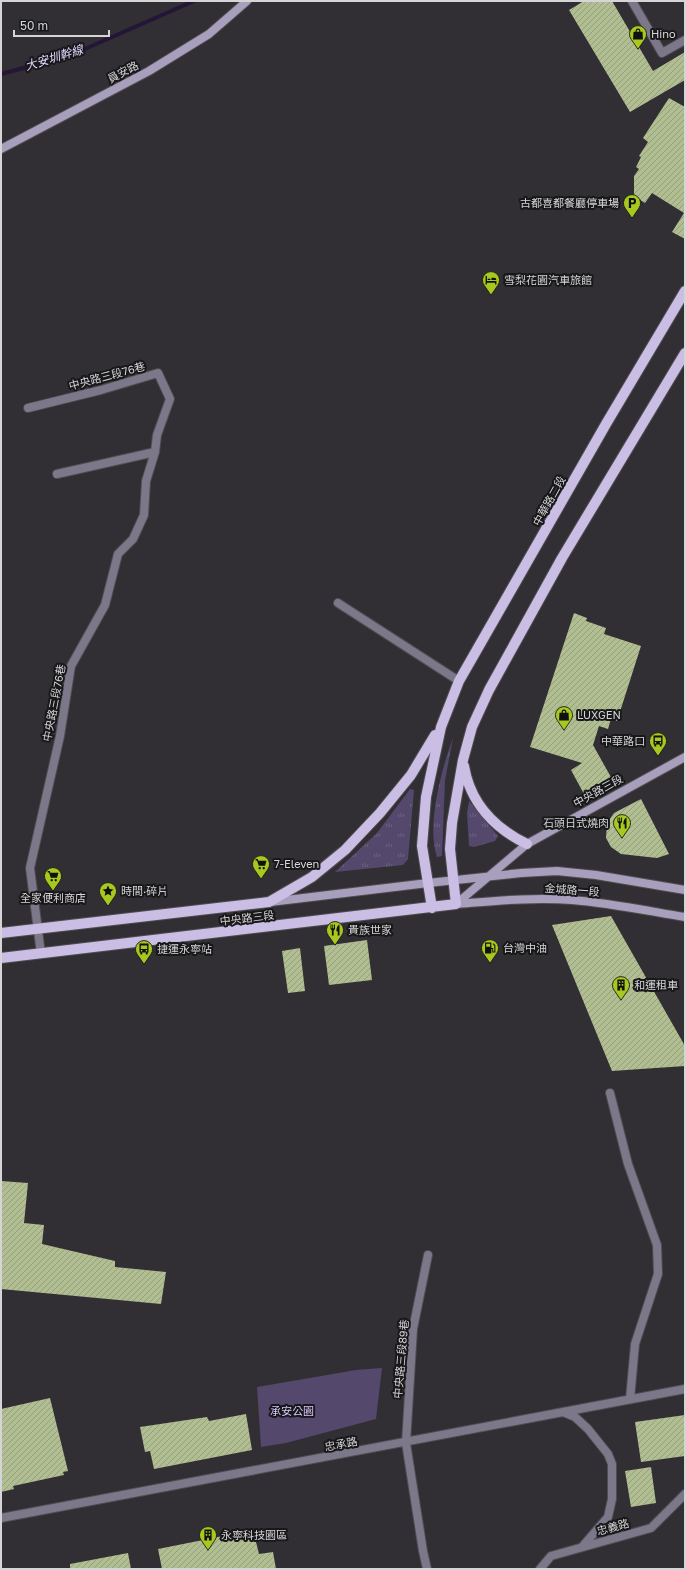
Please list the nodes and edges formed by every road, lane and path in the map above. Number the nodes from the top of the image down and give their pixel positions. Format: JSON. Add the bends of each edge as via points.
{"nodes":[{"id":1,"x":247,"y":1,"type":"edge"},
{"id":2,"x":632,"y":1,"type":"edge"},
{"id":3,"x":685,"y":40,"type":"edge"},
{"id":4,"x":1,"y":149,"type":"edge"},
{"id":5,"x":685,"y":291,"type":"edge"},
{"id":6,"x":685,"y":353,"type":"edge"},
{"id":7,"x":28,"y":408,"type":"dead end"},
{"id":8,"x":155,"y":452,"type":"junction"},
{"id":9,"x":57,"y":474,"type":"dead end"},
{"id":10,"x":338,"y":603,"type":"dead end"},
{"id":11,"x":459,"y":681,"type":"junction"},
{"id":12,"x":441,"y":727,"type":"junction"},
{"id":13,"x":685,"y":757,"type":"edge"},
{"id":14,"x":463,"y":760,"type":"junction"},
{"id":15,"x":526,"y":844,"type":"junction"},
{"id":16,"x":486,"y":877,"type":"junction"},
{"id":17,"x":452,"y":881,"type":"junction"},
{"id":18,"x":428,"y":883,"type":"junction"},
{"id":19,"x":685,"y":890,"type":"edge"},
{"id":20,"x":269,"y":902,"type":"junction"},
{"id":21,"x":456,"y":904,"type":"junction"},
{"id":22,"x":432,"y":908,"type":"junction"},
{"id":23,"x":685,"y":917,"type":"edge"},
{"id":24,"x":37,"y":929,"type":"junction"},
{"id":25,"x":1,"y":933,"type":"edge"},
{"id":26,"x":41,"y":954,"type":"junction"},
{"id":27,"x":1,"y":958,"type":"edge"},
{"id":28,"x":610,"y":1093,"type":"dead end"},
{"id":29,"x":428,"y":1255,"type":"dead end"},
{"id":30,"x":685,"y":1389,"type":"edge"},
{"id":31,"x":630,"y":1399,"type":"junction"},
{"id":32,"x":563,"y":1412,"type":"junction"},
{"id":33,"x":406,"y":1442,"type":"junction"},
{"id":34,"x":685,"y":1494,"type":"edge"},
{"id":35,"x":1,"y":1518,"type":"edge"},
{"id":36,"x":582,"y":1547,"type":"junction"},
{"id":37,"x":427,"y":1569,"type":"edge"},
{"id":38,"x":540,"y":1569,"type":"edge"}],
"edges":[{"from":1,"to":4,"type":"main road","name":"員安路","via":[[209,34],[149,71]]},
{"from":2,"to":3,"type":"street","via":[[662,53]]},
{"from":5,"to":11,"type":"main road","name":"中華路二段"},
{"from":6,"to":14,"type":"main road","via":[[562,558],[489,690],[472,727]]},
{"from":7,"to":8,"type":"street","name":"中央路三段76巷","via":[[158,373],[170,399]]},
{"from":8,"to":9,"type":"street"},
{"from":8,"to":24,"type":"street","name":"中央路三段76巷","via":[[146,481],[144,515],[133,539],[118,554],[104,604],[71,666],[60,736],[30,868]]},
{"from":10,"to":11,"type":"street"},
{"from":11,"to":12,"type":"main road","name":"中華路二段"},
{"from":12,"to":18,"type":"main road","via":[[423,822],[422,851]]},
{"from":12,"to":20,"type":"main road","via":[[411,775],[350,844],[312,877]]},
{"from":13,"to":15,"type":"main road","name":"中央路三段"},
{"from":14,"to":15,"type":"main road","via":[[467,782],[490,820],[508,835]]},
{"from":14,"to":17,"type":"main road","via":[[452,822]]},
{"from":15,"to":16,"type":"main road","name":"中央路三段"},
{"from":16,"to":17,"type":"main road","name":"中央路三段"},
{"from":16,"to":19,"type":"main road","name":"金城路一段","via":[[521,873],[577,872]]},
{"from":16,"to":21,"type":"main road","name":"中央路三段"},
{"from":17,"to":18,"type":"main road","name":"中央路三段"},
{"from":17,"to":21,"type":"main road"},
{"from":18,"to":20,"type":"main road","name":"中央路三段"},
{"from":18,"to":22,"type":"main road"},
{"from":20,"to":24,"type":"main road","name":"中央路三段"},
{"from":21,"to":22,"type":"main road","name":"中央路三段"},
{"from":21,"to":23,"type":"main road","name":"金城路一段","via":[[511,899],[572,900]]},
{"from":22,"to":26,"type":"main road","name":"中央路三段"},
{"from":24,"to":25,"type":"main road","name":"中央路三段"},
{"from":24,"to":26,"type":"street","name":"中央路三段76巷"},
{"from":26,"to":27,"type":"main road","name":"中央路三段"},
{"from":28,"to":31,"type":"street","via":[[628,1164],[657,1244],[658,1274],[635,1344]]},
{"from":29,"to":33,"type":"street","name":"中央路三段89巷","via":[[414,1329]]},
{"from":30,"to":31,"type":"street","name":"忠承路"},
{"from":31,"to":32,"type":"street","name":"忠承路"},
{"from":32,"to":33,"type":"street","name":"忠承路"},
{"from":32,"to":36,"type":"street","via":[[576,1417],[588,1429],[608,1454],[612,1464],[612,1499],[608,1517]]},
{"from":33,"to":35,"type":"street","name":"忠承路"},
{"from":33,"to":37,"type":"street","name":"中央路三段89巷"},
{"from":34,"to":36,"type":"street","name":"忠義路","via":[[651,1528]]},
{"from":36,"to":38,"type":"street","name":"忠義路","via":[[551,1556]]}]}
